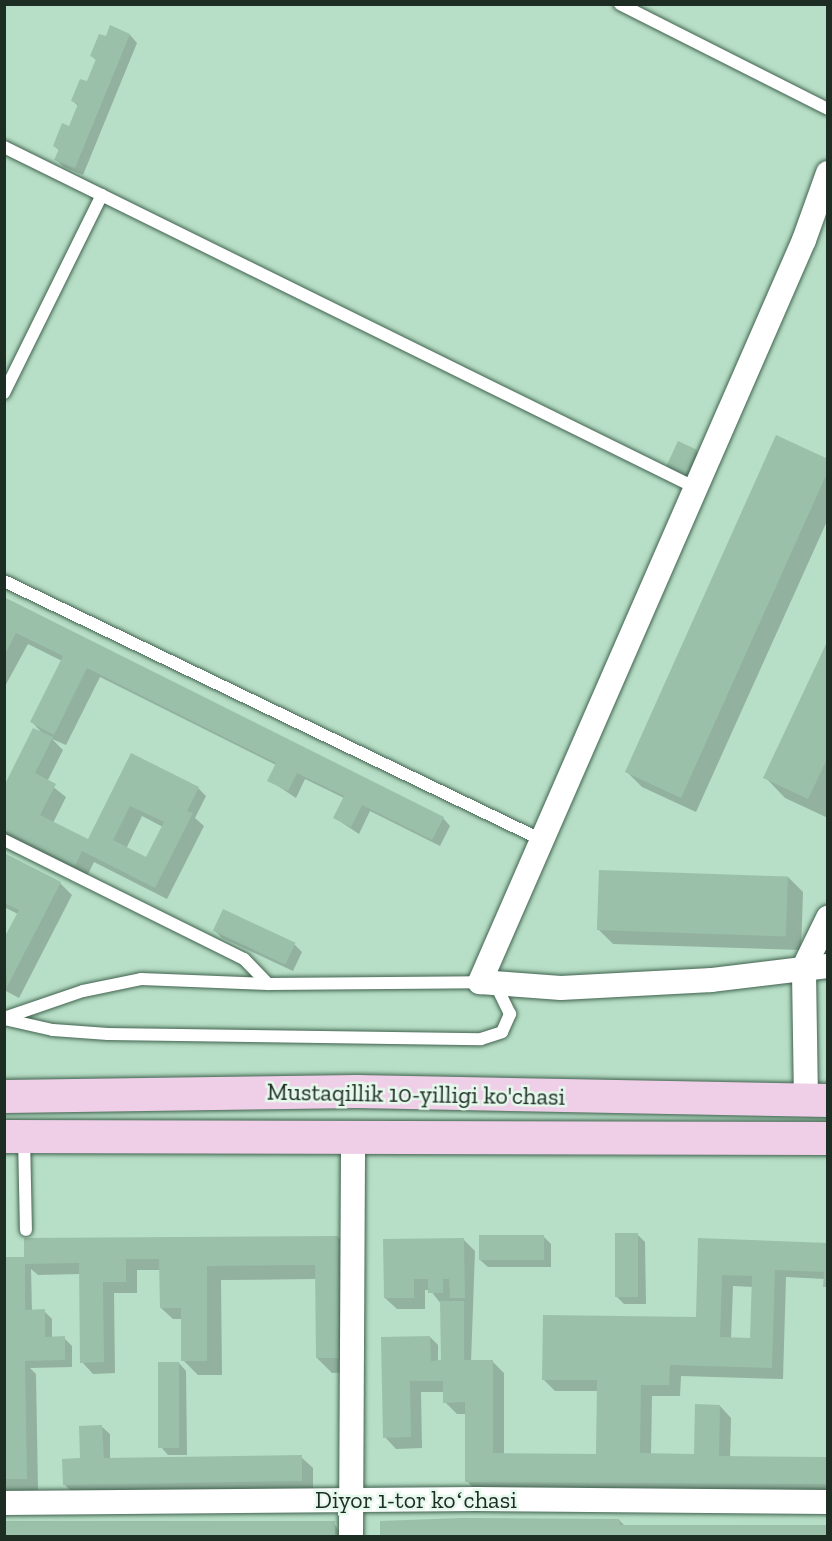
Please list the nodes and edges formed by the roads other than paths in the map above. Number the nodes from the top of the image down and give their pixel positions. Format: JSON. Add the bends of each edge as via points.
{"nodes":[{"id":1,"x":620,"y":4,"type":"edge"},
{"id":2,"x":828,"y":109,"type":"edge"},
{"id":3,"x":4,"y":147,"type":"edge"},
{"id":4,"x":828,"y":173,"type":"edge"},
{"id":5,"x":102,"y":195,"type":"junction"},
{"id":6,"x":4,"y":393,"type":"edge"},
{"id":7,"x":694,"y":487,"type":"junction"},
{"id":8,"x":4,"y":581,"type":"edge"},
{"id":9,"x":4,"y":840,"type":"edge"},
{"id":10,"x":543,"y":840,"type":"junction"},
{"id":11,"x":828,"y":918,"type":"edge"},
{"id":12,"x":816,"y":966,"type":"edge"},
{"id":13,"x":488,"y":983,"type":"junction"},
{"id":14,"x":268,"y":984,"type":"junction"},
{"id":15,"x":4,"y":1018,"type":"edge"},
{"id":16,"x":4,"y":1096,"type":"edge"},
{"id":17,"x":817,"y":1100,"type":"edge"},
{"id":18,"x":353,"y":1135,"type":"junction"},
{"id":19,"x":14,"y":1136,"type":"edge"},
{"id":20,"x":828,"y":1138,"type":"edge"},
{"id":21,"x":26,"y":1230,"type":"dead end"},
{"id":22,"x":351,"y":1500,"type":"junction"},
{"id":23,"x":828,"y":1502,"type":"edge"},
{"id":24,"x":4,"y":1503,"type":"edge"},
{"id":25,"x":351,"y":1536,"type":"edge"}],
"edges":[{"from":1,"to":2,"type":"lane"},
{"from":3,"to":5,"type":"lane"},
{"from":4,"to":7,"type":"street","via":[[804,240]]},
{"from":5,"to":6,"type":"lane"},
{"from":5,"to":7,"type":"lane"},
{"from":7,"to":10,"type":"street"},
{"from":8,"to":10,"type":"lane"},
{"from":9,"to":14,"type":"lane","via":[[244,958]]},
{"from":10,"to":13,"type":"street","via":[[515,895]]},
{"from":11,"to":12,"type":"street"},
{"from":12,"to":13,"type":"street","via":[[712,980],[561,988]]},
{"from":12,"to":17,"type":"street"},
{"from":13,"to":14,"type":"lane"},
{"from":13,"to":15,"type":"lane","via":[[510,1014],[502,1032],[481,1039],[108,1034],[53,1030]]},
{"from":14,"to":15,"type":"lane","via":[[141,979],[63,996]]},
{"from":16,"to":17,"type":"main road","name":"Mustaqillik 10-yilligi ko'chasi","via":[[356,1091]]},
{"from":18,"to":19,"type":"main road","name":"Mustaqillik 10-yilligi ko'chasi"},
{"from":18,"to":20,"type":"main road","name":"Mustaqillik 10-yilligi ko'chasi"},
{"from":18,"to":22,"type":"street"},
{"from":19,"to":21,"type":"lane"},
{"from":22,"to":23,"type":"street","name":"Diyor 1-tor koʻchasi"},
{"from":22,"to":24,"type":"street","name":"Diyor 1-tor koʻchasi"},
{"from":22,"to":25,"type":"street"}]}
